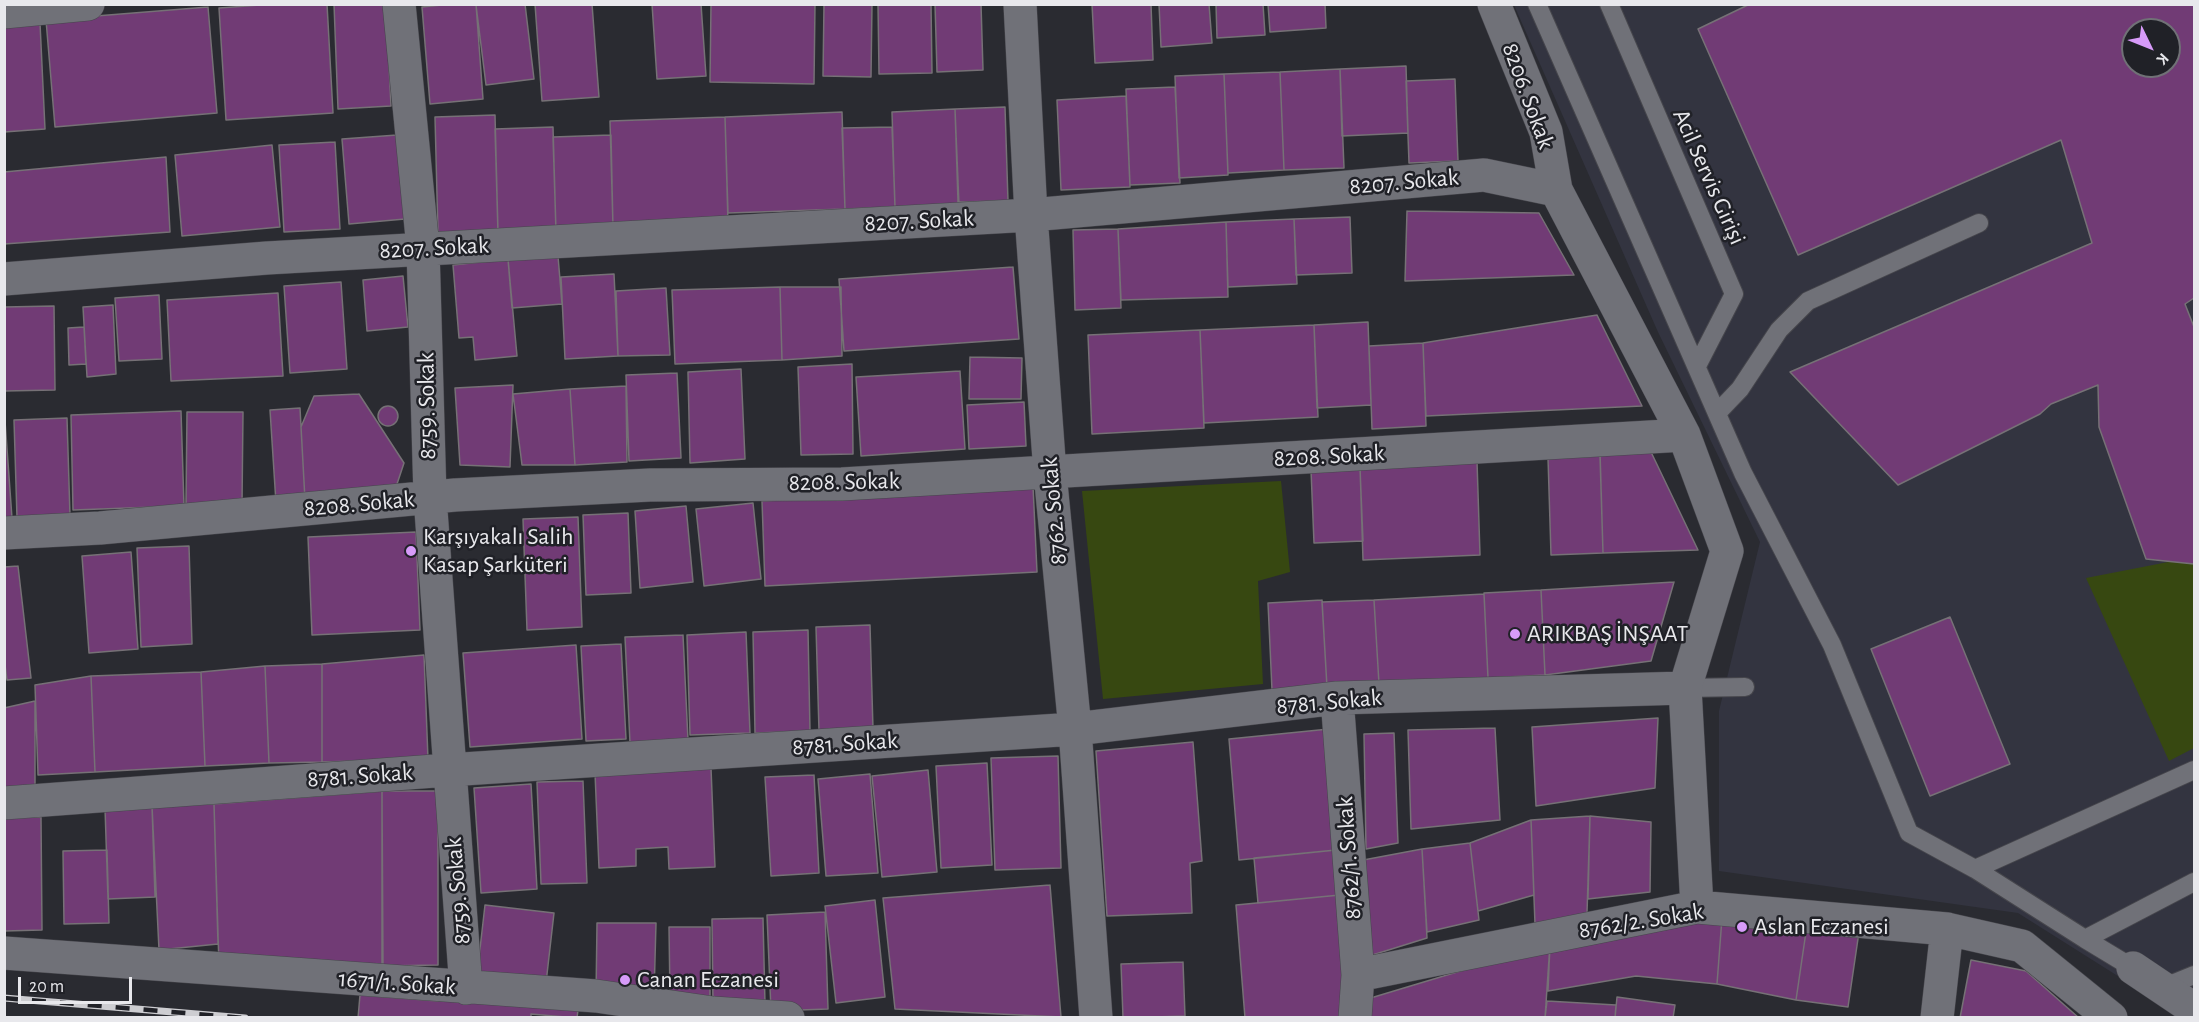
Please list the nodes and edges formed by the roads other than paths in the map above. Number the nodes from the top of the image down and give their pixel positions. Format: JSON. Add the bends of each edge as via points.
{"nodes":[{"id":1,"x":88,"y":4,"type":"edge"},
{"id":2,"x":399,"y":4,"type":"edge"},
{"id":3,"x":1020,"y":4,"type":"edge"},
{"id":4,"x":1494,"y":4,"type":"edge"},
{"id":5,"x":1537,"y":4,"type":"edge"},
{"id":6,"x":1609,"y":4,"type":"edge"},
{"id":7,"x":4,"y":12,"type":"edge"},
{"id":8,"x":1556,"y":190,"type":"junction"},
{"id":9,"x":1031,"y":215,"type":"junction"},
{"id":10,"x":1979,"y":223,"type":"dead end"},
{"id":11,"x":423,"y":248,"type":"junction"},
{"id":12,"x":4,"y":279,"type":"edge"},
{"id":13,"x":1697,"y":366,"type":"junction"},
{"id":14,"x":1718,"y":412,"type":"junction"},
{"id":15,"x":1684,"y":435,"type":"junction"},
{"id":16,"x":1050,"y":473,"type":"junction"},
{"id":17,"x":430,"y":497,"type":"junction"},
{"id":18,"x":4,"y":533,"type":"edge"},
{"id":19,"x":1745,"y":687,"type":"dead end"},
{"id":20,"x":1685,"y":688,"type":"junction"},
{"id":21,"x":1337,"y":698,"type":"junction"},
{"id":22,"x":1075,"y":729,"type":"junction"},
{"id":23,"x":448,"y":770,"type":"junction"},
{"id":24,"x":2194,"y":771,"type":"edge"},
{"id":25,"x":4,"y":803,"type":"edge"},
{"id":26,"x":1975,"y":869,"type":"junction"},
{"id":27,"x":2194,"y":882,"type":"edge"},
{"id":28,"x":1697,"y":907,"type":"junction"},
{"id":29,"x":1947,"y":929,"type":"junction"},
{"id":30,"x":2085,"y":939,"type":"junction"},
{"id":31,"x":4,"y":953,"type":"edge"},
{"id":32,"x":2133,"y":968,"type":"joint"},
{"id":33,"x":1358,"y":975,"type":"junction"},
{"id":34,"x":2194,"y":975,"type":"edge"},
{"id":35,"x":466,"y":988,"type":"junction"},
{"id":36,"x":2162,"y":988,"type":"junction"},
{"id":37,"x":2194,"y":1009,"type":"edge"},
{"id":38,"x":788,"y":1017,"type":"edge"},
{"id":39,"x":1096,"y":1017,"type":"edge"},
{"id":40,"x":1354,"y":1017,"type":"edge"},
{"id":41,"x":1937,"y":1017,"type":"edge"},
{"id":42,"x":2111,"y":1017,"type":"edge"}],
"edges":[{"from":1,"to":7,"type":"street"},
{"from":2,"to":11,"type":"street","name":"8759. Sokak"},
{"from":3,"to":9,"type":"street","name":"8762. Sokak"},
{"from":4,"to":8,"type":"street","name":"8206. Sokak","via":[[1546,132]]},
{"from":5,"to":13,"type":"lane"},
{"from":6,"to":13,"type":"lane","name":"Acil Servis Girişi","via":[[1734,294]]},
{"from":8,"to":9,"type":"street","name":"8207. Sokak","via":[[1484,175]]},
{"from":8,"to":15,"type":"street"},
{"from":9,"to":11,"type":"street","name":"8207. Sokak"},
{"from":9,"to":16,"type":"street","name":"8762. Sokak"},
{"from":10,"to":14,"type":"lane","via":[[1808,301],[1779,330],[1740,389]]},
{"from":11,"to":12,"type":"street","name":"8207. Sokak"},
{"from":11,"to":17,"type":"street","name":"8759. Sokak"},
{"from":13,"to":14,"type":"lane"},
{"from":14,"to":26,"type":"lane","via":[[1743,473],[1832,645],[1909,833]]},
{"from":15,"to":16,"type":"street","name":"8208. Sokak"},
{"from":15,"to":20,"type":"street","via":[[1727,551]]},
{"from":16,"to":17,"type":"street","name":"8208. Sokak","via":[[842,484],[650,485]]},
{"from":16,"to":22,"type":"street","name":"8762. Sokak"},
{"from":17,"to":18,"type":"street","name":"8208. Sokak","via":[[100,528]]},
{"from":17,"to":23,"type":"street","name":"8759. Sokak"},
{"from":19,"to":20,"type":"lane"},
{"from":20,"to":21,"type":"street","name":"8781. Sokak"},
{"from":20,"to":28,"type":"street"},
{"from":21,"to":22,"type":"street","name":"8781. Sokak"},
{"from":21,"to":33,"type":"street","name":"8762/1. Sokak"},
{"from":22,"to":23,"type":"street","name":"8781. Sokak"},
{"from":22,"to":39,"type":"street","name":"8762. Sokak"},
{"from":23,"to":25,"type":"street","name":"8781. Sokak"},
{"from":23,"to":35,"type":"street","name":"8759. Sokak"},
{"from":24,"to":26,"type":"lane"},
{"from":26,"to":30,"type":"lane"},
{"from":27,"to":30,"type":"lane"},
{"from":28,"to":29,"type":"street","name":"8762/2. Sokak"},
{"from":28,"to":33,"type":"street","name":"8762/2. Sokak"},
{"from":29,"to":41,"type":"street"},
{"from":29,"to":42,"type":"street","name":"8762/2. Sokak","via":[[2022,946]]},
{"from":30,"to":32,"type":"lane"},
{"from":31,"to":35,"type":"street","name":"1671/1. Sokak"},
{"from":32,"to":36,"type":"street"},
{"from":33,"to":40,"type":"street","name":"8762/1. Sokak"},
{"from":34,"to":36,"type":"lane"},
{"from":35,"to":38,"type":"street","name":"1671/1. Sokak","via":[[596,996],[713,1013]]},
{"from":36,"to":37,"type":"street"}]}
